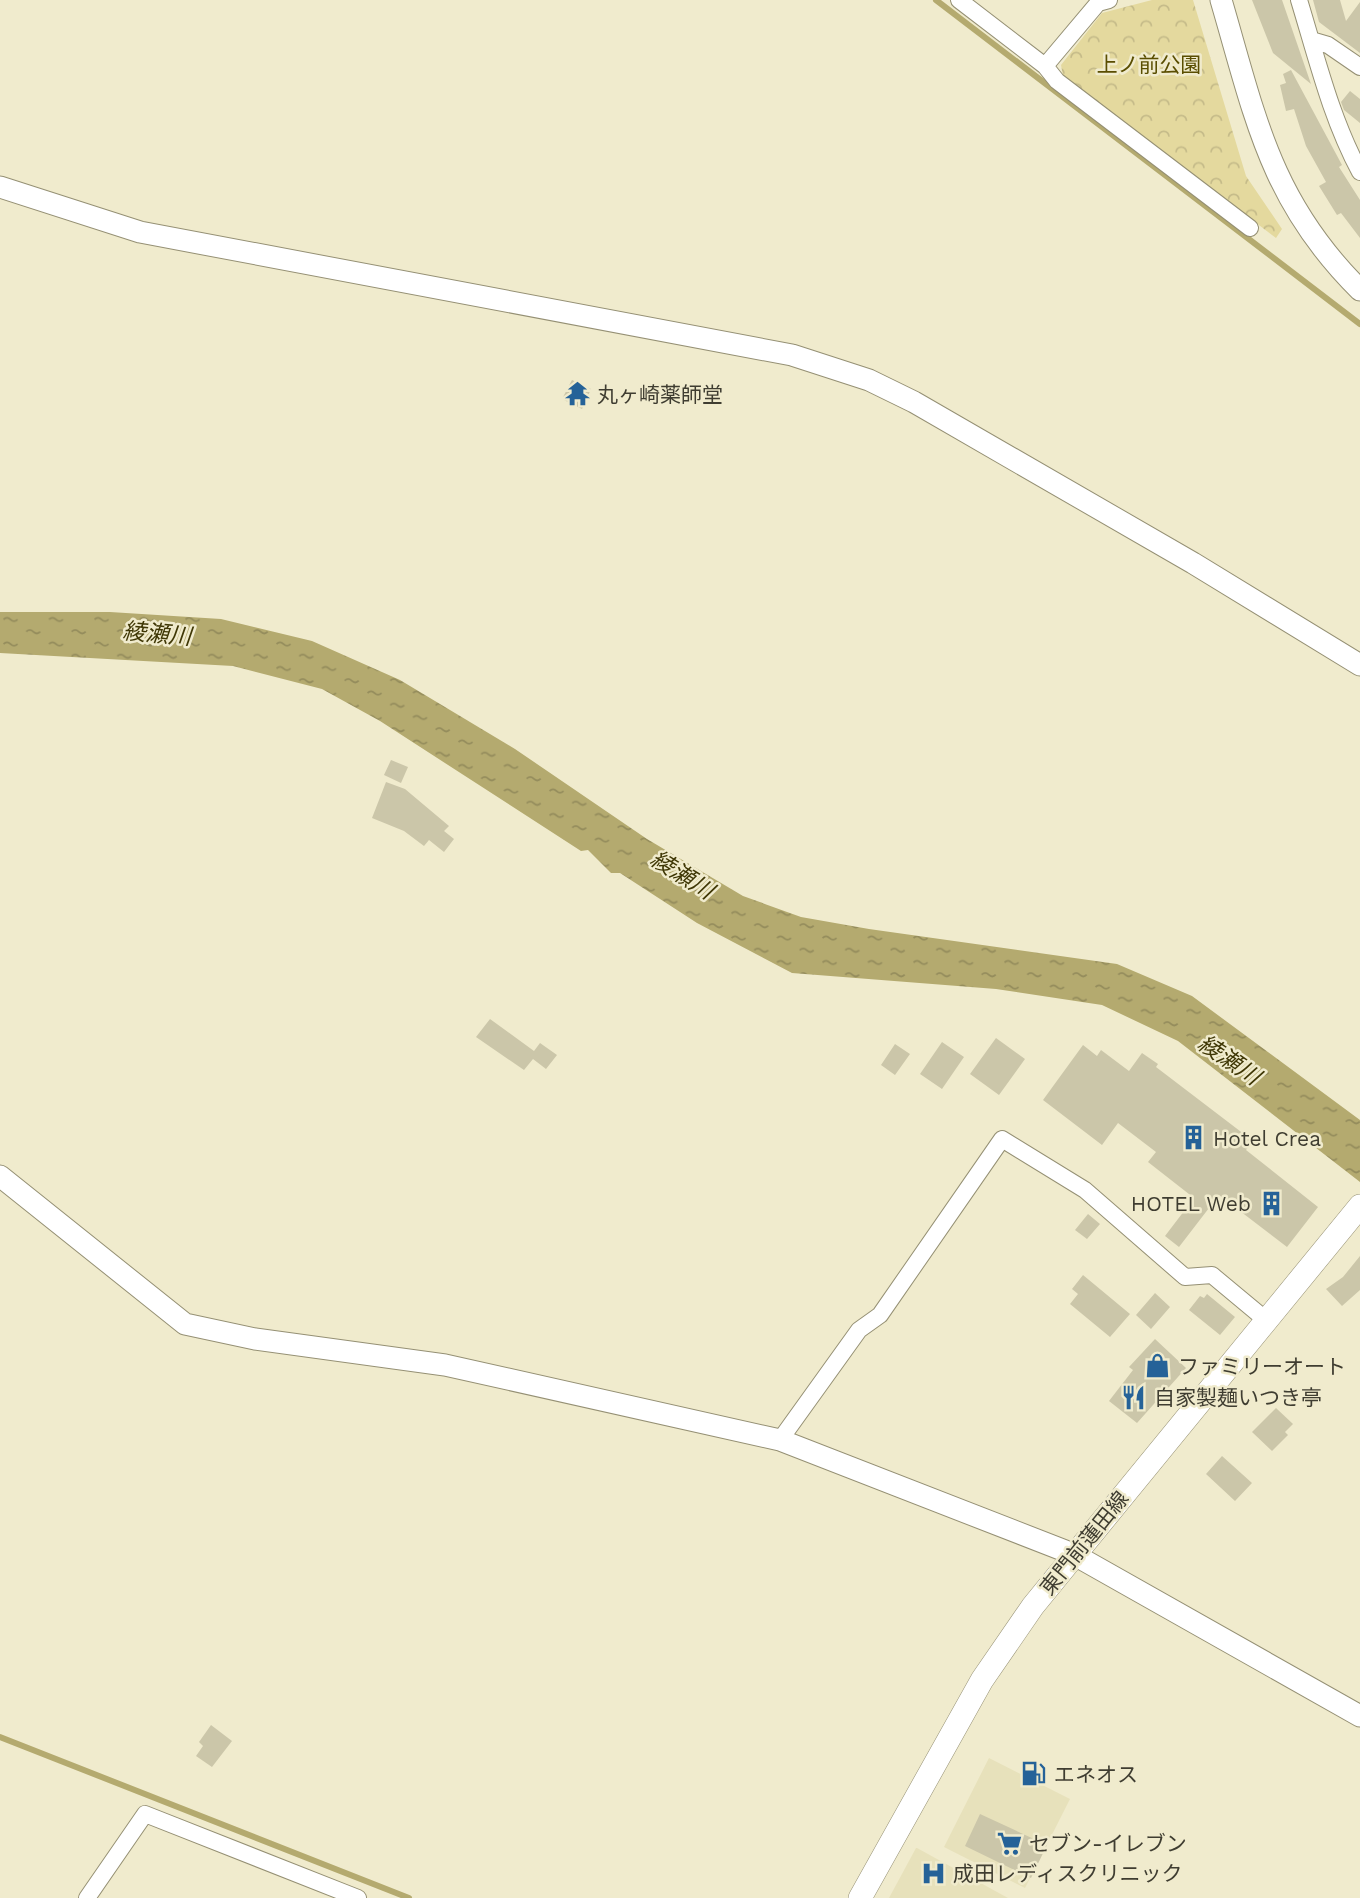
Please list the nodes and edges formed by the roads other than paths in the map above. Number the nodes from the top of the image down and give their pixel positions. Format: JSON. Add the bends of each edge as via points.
{"nodes":[{"id":1,"x":959,"y":0,"type":"edge"},
{"id":2,"x":1109,"y":0,"type":"edge"},
{"id":3,"x":1222,"y":0,"type":"edge"},
{"id":4,"x":1299,"y":0,"type":"edge"},
{"id":5,"x":1311,"y":40,"type":"junction"},
{"id":6,"x":1045,"y":66,"type":"junction"},
{"id":7,"x":1360,"y":67,"type":"edge"},
{"id":8,"x":1360,"y":173,"type":"edge"},
{"id":9,"x":0,"y":187,"type":"edge"},
{"id":10,"x":1250,"y":228,"type":"dead end"},
{"id":11,"x":1360,"y":290,"type":"edge"},
{"id":12,"x":1360,"y":665,"type":"edge"},
{"id":13,"x":0,"y":1176,"type":"edge"},
{"id":14,"x":1355,"y":1212,"type":"edge"},
{"id":15,"x":1266,"y":1320,"type":"junction"},
{"id":16,"x":780,"y":1440,"type":"junction"},
{"id":17,"x":1073,"y":1554,"type":"junction"},
{"id":18,"x":1360,"y":1716,"type":"edge"},
{"id":19,"x":87,"y":1898,"type":"edge"},
{"id":20,"x":358,"y":1898,"type":"edge"},
{"id":21,"x":860,"y":1898,"type":"edge"}],
"edges":[{"from":1,"to":6,"type":"street"},
{"from":2,"to":6,"type":"street","via":[[1098,3]]},
{"from":3,"to":11,"type":"street","via":[[1271,165],[1310,234]]},
{"from":4,"to":5,"type":"street"},
{"from":5,"to":7,"type":"street","via":[[1328,45]]},
{"from":5,"to":8,"type":"street","via":[[1326,93]]},
{"from":6,"to":10,"type":"street","via":[[1057,81]]},
{"from":9,"to":12,"type":"street","via":[[140,232],[732,343],[845,371],[914,402]]},
{"from":13,"to":16,"type":"street","via":[[185,1324],[255,1339],[445,1364]]},
{"from":14,"to":15,"type":"main road","name":"東門前蓮田線"},
{"from":15,"to":16,"type":"street","via":[[1213,1275],[1185,1277],[1085,1190],[1002,1139],[880,1315],[859,1330]]},
{"from":15,"to":17,"type":"main road","name":"東門前蓮田線"},
{"from":16,"to":17,"type":"street"},
{"from":17,"to":18,"type":"street"},
{"from":17,"to":21,"type":"main road","name":"東門前蓮田線","via":[[982,1680]]},
{"from":19,"to":20,"type":"street","via":[[145,1814]]}]}
